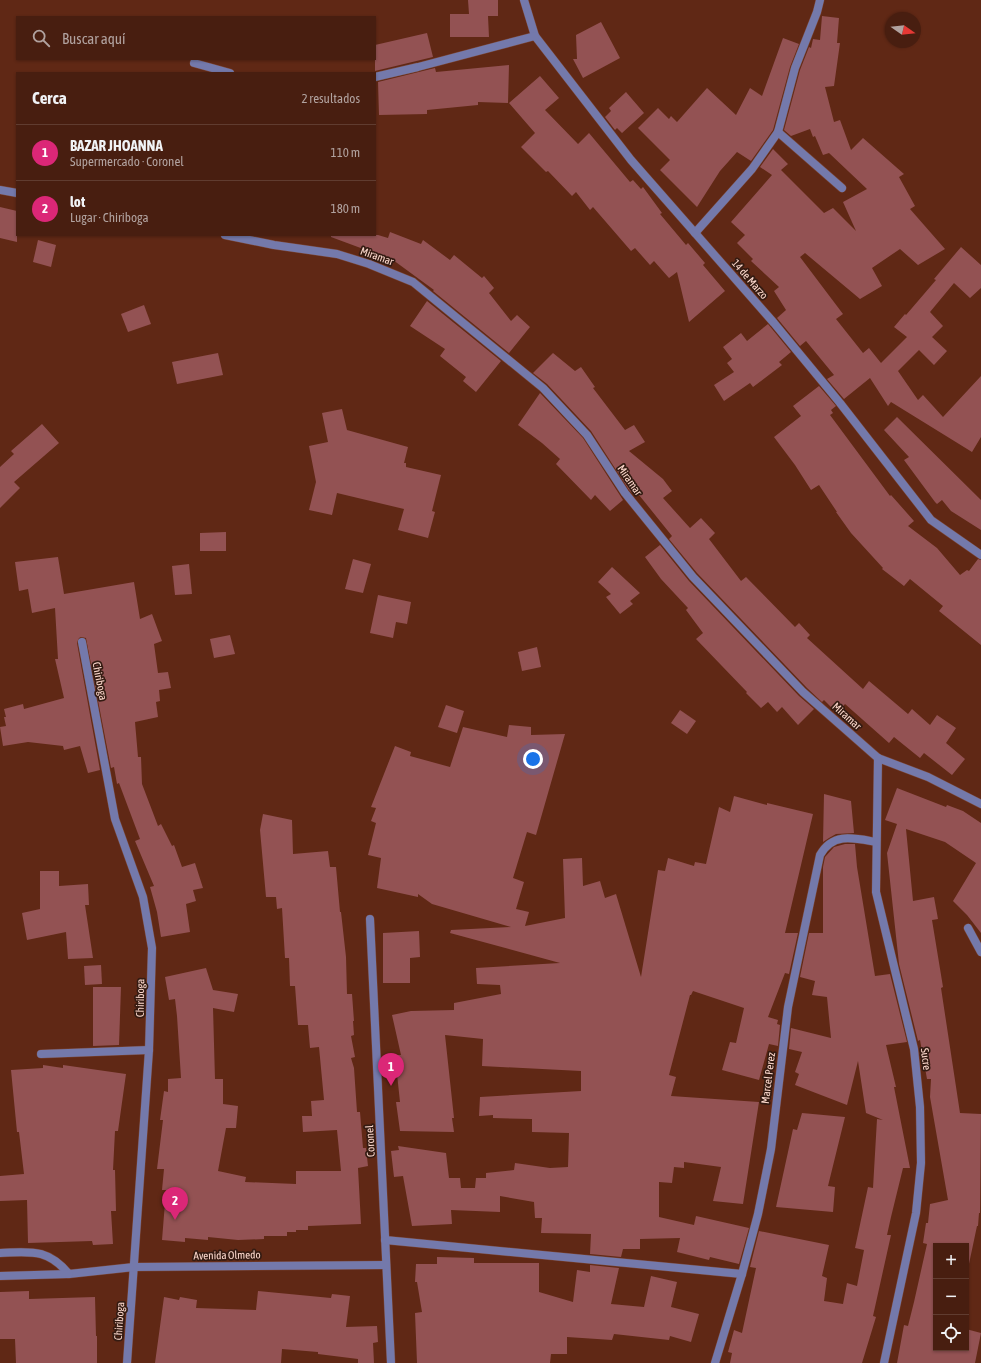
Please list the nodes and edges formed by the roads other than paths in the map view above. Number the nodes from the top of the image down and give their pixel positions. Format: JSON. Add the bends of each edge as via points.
{"nodes":[{"id":1,"x":524,"y":0,"type":"edge"},
{"id":2,"x":820,"y":0,"type":"edge"},
{"id":3,"x":535,"y":36,"type":"junction"},
{"id":4,"x":194,"y":63,"type":"dead end"},
{"id":5,"x":226,"y":72,"type":"edge"},
{"id":6,"x":376,"y":77,"type":"edge"},
{"id":7,"x":778,"y":132,"type":"junction"},
{"id":8,"x":842,"y":188,"type":"dead end"},
{"id":9,"x":0,"y":190,"type":"edge"},
{"id":10,"x":16,"y":193,"type":"edge"},
{"id":11,"x":695,"y":233,"type":"junction"},
{"id":12,"x":230,"y":236,"type":"edge"},
{"id":13,"x":981,"y":555,"type":"edge"},
{"id":14,"x":82,"y":642,"type":"dead end"},
{"id":15,"x":878,"y":758,"type":"junction"},
{"id":16,"x":981,"y":804,"type":"edge"},
{"id":17,"x":876,"y":842,"type":"junction"},
{"id":18,"x":370,"y":919,"type":"dead end"},
{"id":19,"x":968,"y":928,"type":"dead end"},
{"id":20,"x":981,"y":952,"type":"edge"},
{"id":21,"x":149,"y":1050,"type":"junction"},
{"id":22,"x":41,"y":1054,"type":"dead end"},
{"id":23,"x":385,"y":1240,"type":"junction"},
{"id":24,"x":0,"y":1254,"type":"edge"},
{"id":25,"x":386,"y":1264,"type":"junction"},
{"id":26,"x":134,"y":1267,"type":"junction"},
{"id":27,"x":69,"y":1274,"type":"junction"},
{"id":28,"x":742,"y":1274,"type":"junction"},
{"id":29,"x":0,"y":1276,"type":"edge"},
{"id":30,"x":127,"y":1363,"type":"edge"},
{"id":31,"x":391,"y":1363,"type":"edge"},
{"id":32,"x":714,"y":1363,"type":"edge"},
{"id":33,"x":884,"y":1363,"type":"edge"}],
"edges":[{"from":1,"to":3,"type":"street","name":"14 de Marzo"},
{"from":2,"to":7,"type":"street","via":[[795,68]]},
{"from":3,"to":6,"type":"street"},
{"from":3,"to":11,"type":"street","name":"14 de Marzo","via":[[631,160]]},
{"from":4,"to":5,"type":"street"},
{"from":7,"to":8,"type":"street"},
{"from":7,"to":11,"type":"street","via":[[752,169]]},
{"from":9,"to":10,"type":"street"},
{"from":11,"to":13,"type":"street","name":"14 de Marzo","via":[[774,323],[931,520]]},
{"from":12,"to":15,"type":"street","name":"Miramar","via":[[337,254],[413,282],[543,388],[587,435],[625,493],[693,577],[803,692]]},
{"from":14,"to":21,"type":"street","name":"Chiriboga","via":[[115,819],[144,897],[152,948]]},
{"from":15,"to":16,"type":"street","name":"Miramar","via":[[928,777]]},
{"from":15,"to":17,"type":"street","name":"Sucre"},
{"from":17,"to":28,"type":"street","name":"Marcel Perez","via":[[841,838],[826,845],[820,855],[788,1007],[771,1149],[758,1214]]},
{"from":17,"to":33,"type":"street","name":"Sucre","via":[[876,892],[914,1049],[920,1107],[921,1163],[916,1212]]},
{"from":18,"to":23,"type":"street","name":"Coronel"},
{"from":19,"to":20,"type":"street"},
{"from":21,"to":22,"type":"street"},
{"from":21,"to":26,"type":"street","name":"Chiriboga"},
{"from":23,"to":25,"type":"street","name":"Coronel"},
{"from":23,"to":28,"type":"street"},
{"from":24,"to":27,"type":"street","via":[[33,1252],[60,1263]]},
{"from":25,"to":26,"type":"street","name":"Avenida Olmedo"},
{"from":25,"to":31,"type":"street","name":"Coronel"},
{"from":26,"to":27,"type":"street","name":"Avenida Olmedo"},
{"from":26,"to":30,"type":"street","name":"Chiriboga"},
{"from":27,"to":29,"type":"street","name":"Avenida Olmedo"},
{"from":28,"to":32,"type":"street","name":"Marcel Perez"}]}
